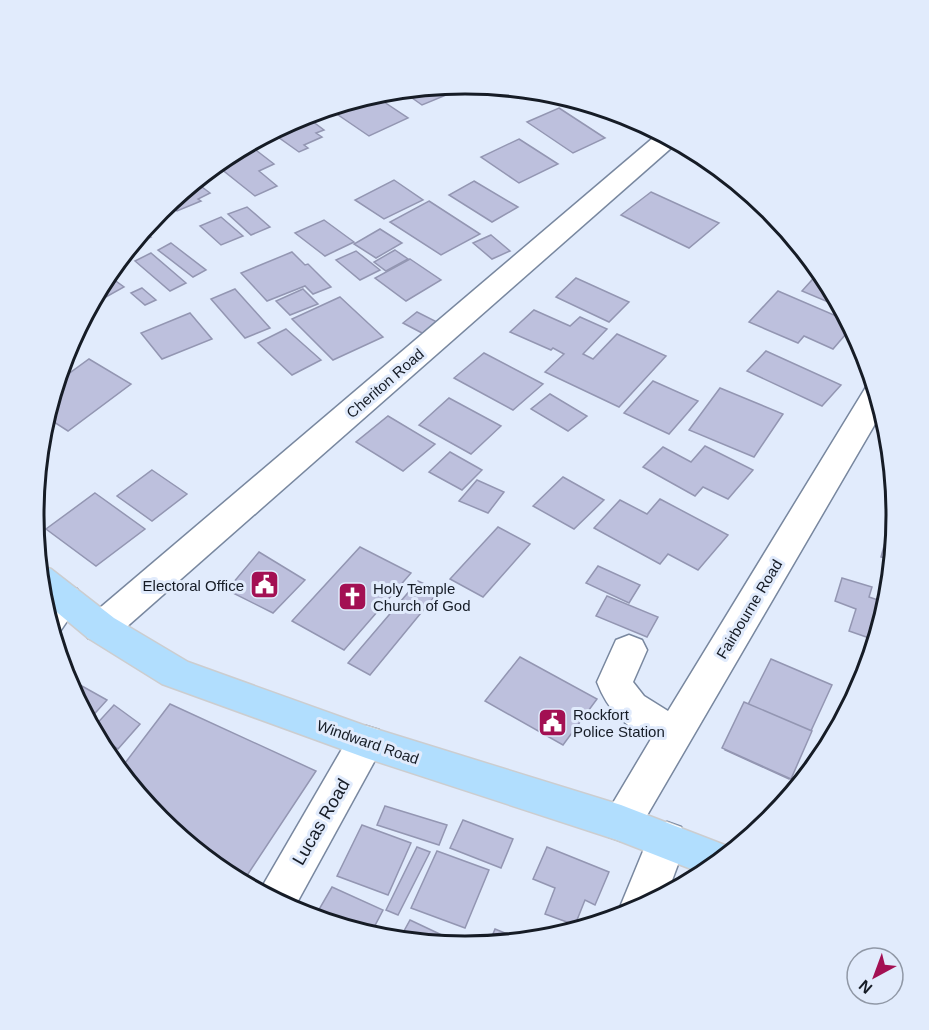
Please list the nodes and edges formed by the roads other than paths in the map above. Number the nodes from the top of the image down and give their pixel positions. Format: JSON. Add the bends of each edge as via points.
{"nodes":[{"id":1,"x":662,"y":143,"type":"edge"},
{"id":2,"x":871,"y":405,"type":"edge"},
{"id":3,"x":53,"y":600,"type":"edge"},
{"id":4,"x":101,"y":628,"type":"junction"},
{"id":5,"x":629,"y":651,"type":"dead end"},
{"id":6,"x":675,"y":733,"type":"junction"},
{"id":7,"x":366,"y":742,"type":"junction"},
{"id":8,"x":621,"y":823,"type":"junction"},
{"id":9,"x":667,"y":840,"type":"junction"},
{"id":10,"x":710,"y":857,"type":"edge"},
{"id":11,"x":280,"y":894,"type":"edge"},
{"id":12,"x":645,"y":895,"type":"edge"}],
"edges":[{"from":1,"to":4,"type":"street","name":"Cheriton Road"},
{"from":2,"to":6,"type":"street","name":"Fairbourne Road"},
{"from":3,"to":4,"type":"main road","name":"Windward Road"},
{"from":4,"to":7,"type":"main road","name":"Windward Road","via":[[175,673]]},
{"from":5,"to":6,"type":"street","via":[[615,682],[618,692],[639,714]]},
{"from":6,"to":8,"type":"street","name":"Fairbourne Road"},
{"from":7,"to":8,"type":"main road","name":"Windward Road"},
{"from":7,"to":11,"type":"street","name":"Lucas Road"},
{"from":8,"to":9,"type":"main road","name":"Windward Road"},
{"from":9,"to":10,"type":"main road","name":"Windward Road"},
{"from":9,"to":12,"type":"street"}]}
